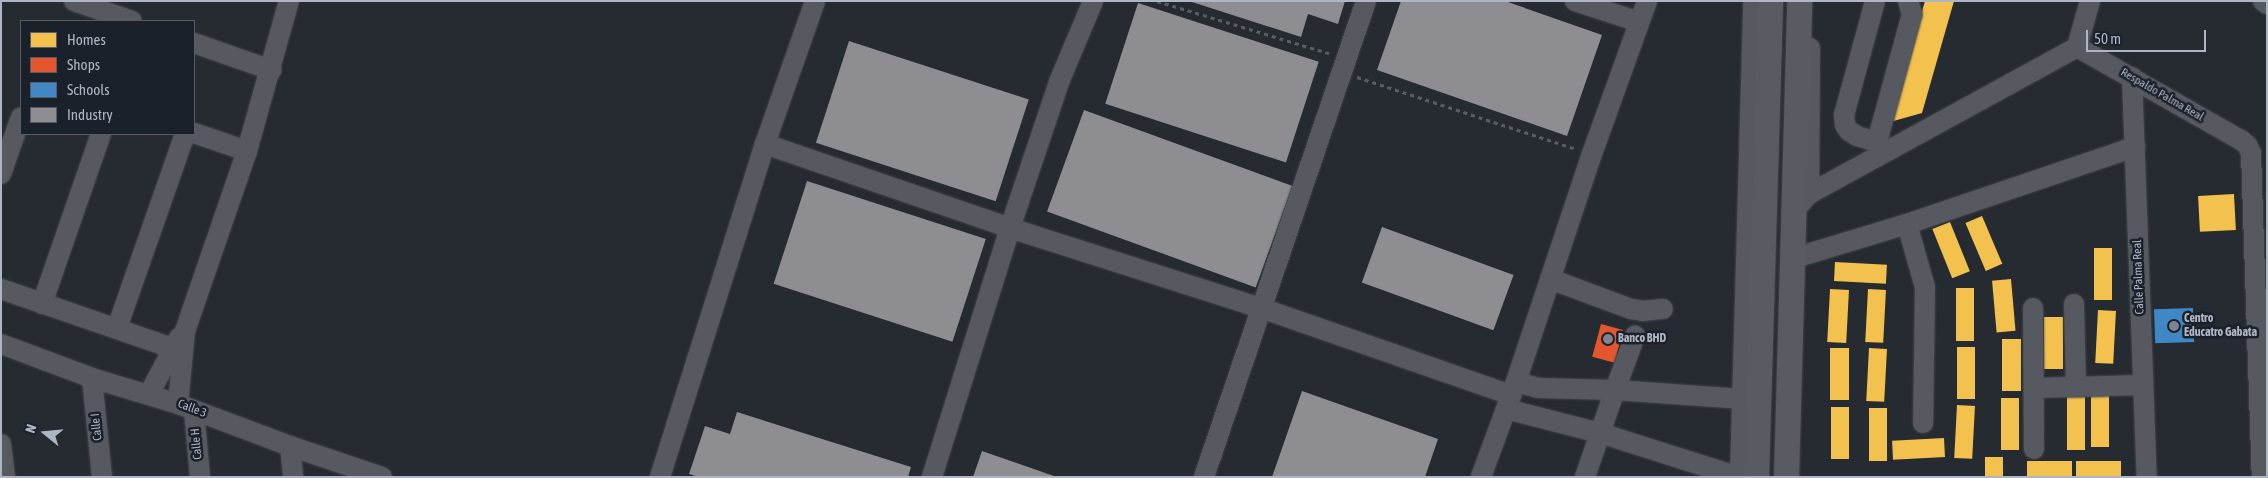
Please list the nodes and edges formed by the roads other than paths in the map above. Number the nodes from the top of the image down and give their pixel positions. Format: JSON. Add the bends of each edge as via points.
{"nodes":[{"id":1,"x":74,"y":1,"type":"edge"},
{"id":2,"x":289,"y":1,"type":"edge"},
{"id":3,"x":815,"y":1,"type":"edge"},
{"id":4,"x":1094,"y":1,"type":"edge"},
{"id":5,"x":1366,"y":1,"type":"edge"},
{"id":6,"x":1574,"y":1,"type":"edge"},
{"id":7,"x":1647,"y":1,"type":"edge"},
{"id":8,"x":1753,"y":1,"type":"edge"},
{"id":9,"x":1770,"y":1,"type":"edge"},
{"id":10,"x":1799,"y":1,"type":"edge"},
{"id":11,"x":1810,"y":1,"type":"edge"},
{"id":12,"x":1875,"y":1,"type":"edge"},
{"id":13,"x":1908,"y":1,"type":"edge"},
{"id":14,"x":2090,"y":1,"type":"edge"},
{"id":15,"x":2263,"y":1,"type":"edge"},
{"id":16,"x":2267,"y":4,"type":"edge"},
{"id":17,"x":129,"y":20,"type":"edge"},
{"id":18,"x":1640,"y":22,"type":"junction"},
{"id":19,"x":195,"y":43,"type":"edge"},
{"id":20,"x":2077,"y":47,"type":"junction"},
{"id":21,"x":271,"y":70,"type":"junction"},
{"id":22,"x":2132,"y":77,"type":"junction"},
{"id":23,"x":20,"y":120,"type":"edge"},
{"id":24,"x":195,"y":134,"type":"edge"},
{"id":25,"x":101,"y":135,"type":"edge"},
{"id":26,"x":185,"y":135,"type":"edge"},
{"id":27,"x":765,"y":144,"type":"junction"},
{"id":28,"x":1880,"y":147,"type":"junction"},
{"id":29,"x":2135,"y":147,"type":"junction"},
{"id":30,"x":247,"y":151,"type":"junction"},
{"id":31,"x":1,"y":174,"type":"edge"},
{"id":32,"x":1809,"y":194,"type":"junction"},
{"id":33,"x":1792,"y":213,"type":"junction"},
{"id":34,"x":1907,"y":224,"type":"junction"},
{"id":35,"x":1010,"y":228,"type":"junction"},
{"id":36,"x":1791,"y":259,"type":"junction"},
{"id":37,"x":1550,"y":278,"type":"junction"},
{"id":38,"x":1,"y":289,"type":"edge"},
{"id":39,"x":42,"y":304,"type":"junction"},
{"id":40,"x":2074,"y":304,"type":"dead end"},
{"id":41,"x":1261,"y":308,"type":"junction"},
{"id":42,"x":2034,"y":308,"type":"dead end"},
{"id":43,"x":1663,"y":309,"type":"dead end"},
{"id":44,"x":117,"y":328,"type":"junction"},
{"id":45,"x":185,"y":331,"type":"junction"},
{"id":46,"x":1635,"y":336,"type":"dead end"},
{"id":47,"x":1,"y":344,"type":"edge"},
{"id":48,"x":172,"y":348,"type":"junction"},
{"id":49,"x":92,"y":378,"type":"junction"},
{"id":50,"x":2143,"y":385,"type":"junction"},
{"id":51,"x":2076,"y":387,"type":"junction"},
{"id":52,"x":2034,"y":388,"type":"junction"},
{"id":53,"x":1615,"y":390,"type":"junction"},
{"id":54,"x":149,"y":394,"type":"junction"},
{"id":55,"x":1511,"y":396,"type":"junction"},
{"id":56,"x":1743,"y":399,"type":"junction"},
{"id":57,"x":186,"y":407,"type":"junction"},
{"id":58,"x":1923,"y":423,"type":"dead end"},
{"id":59,"x":1600,"y":433,"type":"junction"},
{"id":60,"x":1,"y":444,"type":"edge"},
{"id":61,"x":290,"y":446,"type":"junction"},
{"id":62,"x":2034,"y":449,"type":"dead end"},
{"id":63,"x":5,"y":477,"type":"edge"},
{"id":64,"x":102,"y":477,"type":"edge"},
{"id":65,"x":200,"y":477,"type":"edge"},
{"id":66,"x":293,"y":477,"type":"edge"},
{"id":67,"x":382,"y":477,"type":"edge"},
{"id":68,"x":660,"y":477,"type":"edge"},
{"id":69,"x":932,"y":477,"type":"edge"},
{"id":70,"x":1204,"y":477,"type":"edge"},
{"id":71,"x":1481,"y":477,"type":"edge"},
{"id":72,"x":1585,"y":477,"type":"edge"},
{"id":73,"x":1740,"y":477,"type":"edge"},
{"id":74,"x":1756,"y":477,"type":"edge"},
{"id":75,"x":1786,"y":477,"type":"edge"},
{"id":76,"x":2147,"y":477,"type":"edge"},
{"id":77,"x":2262,"y":477,"type":"edge"}],
"edges":[{"from":1,"to":17,"type":"street"},
{"from":2,"to":21,"type":"street"},
{"from":3,"to":27,"type":"street"},
{"from":4,"to":35,"type":"street","via":[[1059,82]]},
{"from":5,"to":41,"type":"street"},
{"from":6,"to":18,"type":"street"},
{"from":7,"to":18,"type":"street"},
{"from":8,"to":56,"type":"street"},
{"from":9,"to":74,"type":"main road"},
{"from":10,"to":33,"type":"main road"},
{"from":11,"to":32,"type":"street"},
{"from":12,"to":28,"type":"street","via":[[1844,115],[1849,131]]},
{"from":13,"to":28,"type":"street","via":[[1912,14]]},
{"from":14,"to":20,"type":"street"},
{"from":15,"to":16,"type":"street"},
{"from":18,"to":37,"type":"street"},
{"from":19,"to":21,"type":"street"},
{"from":20,"to":22,"type":"street","name":"Respaldo Palma Real"},
{"from":20,"to":28,"type":"street"},
{"from":21,"to":30,"type":"street"},
{"from":22,"to":29,"type":"street","name":"Calle Palma Real"},
{"from":22,"to":77,"type":"street","name":"Respaldo Palma Real","via":[[2247,145],[2251,153]]},
{"from":23,"to":31,"type":"street"},
{"from":24,"to":30,"type":"street"},
{"from":25,"to":39,"type":"street"},
{"from":26,"to":44,"type":"street"},
{"from":27,"to":35,"type":"street"},
{"from":27,"to":68,"type":"street"},
{"from":28,"to":32,"type":"street"},
{"from":29,"to":34,"type":"street"},
{"from":29,"to":50,"type":"street","name":"Calle Palma Real"},
{"from":30,"to":45,"type":"street"},
{"from":32,"to":33,"type":"street"},
{"from":33,"to":36,"type":"main road"},
{"from":34,"to":36,"type":"street"},
{"from":34,"to":58,"type":"street","via":[[1925,287]]},
{"from":35,"to":41,"type":"street"},
{"from":35,"to":69,"type":"street"},
{"from":36,"to":75,"type":"main road"},
{"from":37,"to":43,"type":"street","via":[[1632,309]]},
{"from":37,"to":55,"type":"street"},
{"from":38,"to":39,"type":"street"},
{"from":39,"to":44,"type":"street"},
{"from":40,"to":51,"type":"street"},
{"from":41,"to":55,"type":"street"},
{"from":41,"to":70,"type":"street"},
{"from":42,"to":52,"type":"street"},
{"from":44,"to":48,"type":"street"},
{"from":45,"to":48,"type":"street"},
{"from":45,"to":57,"type":"street","name":"Calle H"},
{"from":46,"to":53,"type":"street"},
{"from":47,"to":49,"type":"street","name":"Calle 3"},
{"from":48,"to":54,"type":"street"},
{"from":49,"to":54,"type":"street","name":"Calle 3"},
{"from":49,"to":64,"type":"street","name":"Calle I"},
{"from":50,"to":51,"type":"street"},
{"from":50,"to":76,"type":"street","name":"Calle Palma Real"},
{"from":51,"to":52,"type":"street"},
{"from":52,"to":62,"type":"street"},
{"from":53,"to":55,"type":"street","via":[[1538,388]]},
{"from":53,"to":56,"type":"street"},
{"from":53,"to":59,"type":"street"},
{"from":54,"to":57,"type":"street","name":"Calle 3"},
{"from":55,"to":59,"type":"street"},
{"from":55,"to":71,"type":"street"},
{"from":56,"to":73,"type":"street"},
{"from":57,"to":61,"type":"street","name":"Calle 3"},
{"from":57,"to":65,"type":"street","name":"Calle H"},
{"from":59,"to":72,"type":"street"},
{"from":59,"to":73,"type":"street"},
{"from":60,"to":63,"type":"street"},
{"from":61,"to":66,"type":"street"},
{"from":61,"to":67,"type":"street","name":"Calle 3"}]}
